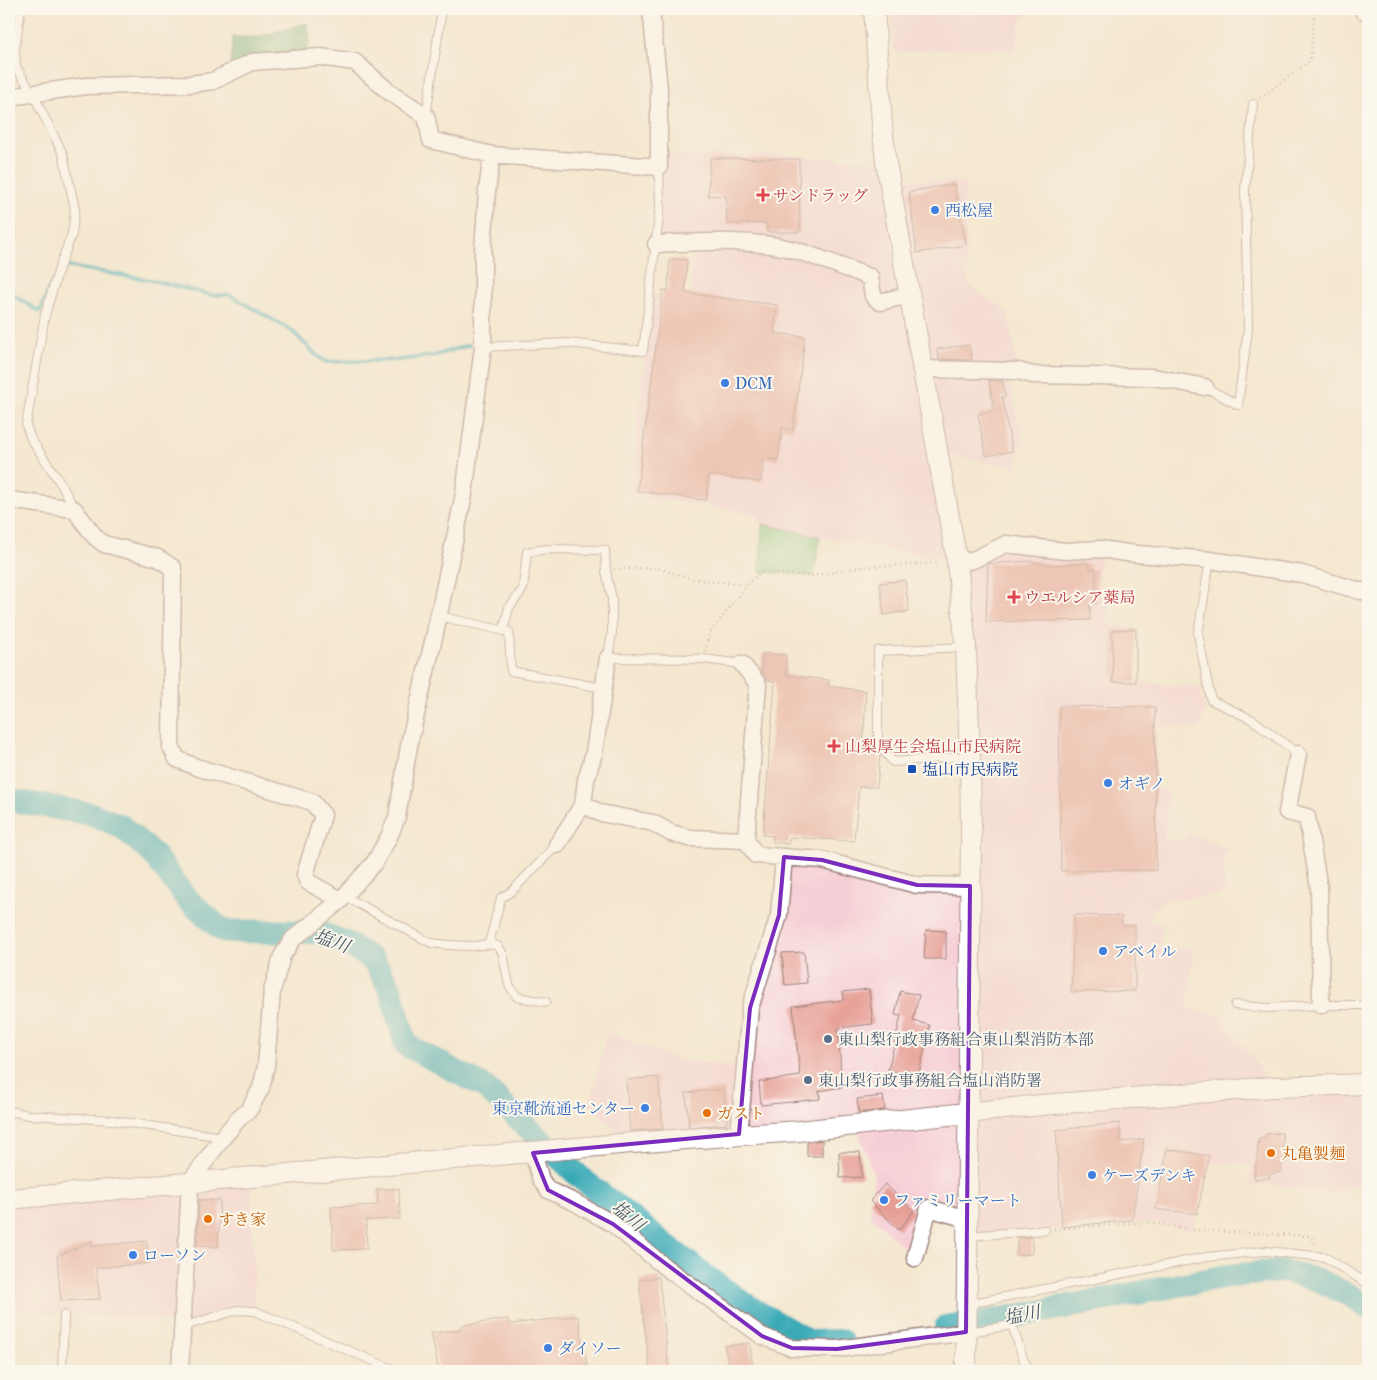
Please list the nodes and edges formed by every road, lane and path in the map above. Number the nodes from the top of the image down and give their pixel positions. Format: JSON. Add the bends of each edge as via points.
{"nodes":[{"id":1,"x":21,"y":9,"type":"edge"},
{"id":2,"x":442,"y":9,"type":"edge"},
{"id":3,"x":651,"y":9,"type":"edge"},
{"id":4,"x":874,"y":9,"type":"edge"},
{"id":5,"x":1315,"y":9,"type":"edge"},
{"id":6,"x":1364,"y":9,"type":"edge"},
{"id":7,"x":1368,"y":12,"type":"edge"},
{"id":8,"x":33,"y":94,"type":"junction"},
{"id":9,"x":9,"y":97,"type":"edge"},
{"id":10,"x":1253,"y":104,"type":"joint"},
{"id":11,"x":426,"y":116,"type":"junction"},
{"id":12,"x":492,"y":155,"type":"junction"},
{"id":13,"x":659,"y":167,"type":"junction"},
{"id":14,"x":656,"y":244,"type":"junction"},
{"id":15,"x":909,"y":295,"type":"junction"},
{"id":16,"x":483,"y":347,"type":"junction"},
{"id":17,"x":922,"y":369,"type":"junction"},
{"id":18,"x":1205,"y":387,"type":"joint"},
{"id":19,"x":9,"y":500,"type":"edge"},
{"id":20,"x":74,"y":510,"type":"junction"},
{"id":21,"x":1210,"y":560,"type":"junction"},
{"id":22,"x":957,"y":562,"type":"junction"},
{"id":23,"x":605,"y":569,"type":"junction"},
{"id":24,"x":747,"y":586,"type":"junction"},
{"id":25,"x":1368,"y":591,"type":"edge"},
{"id":26,"x":439,"y":616,"type":"junction"},
{"id":27,"x":503,"y":631,"type":"junction"},
{"id":28,"x":966,"y":648,"type":"junction"},
{"id":29,"x":608,"y":658,"type":"junction"},
{"id":30,"x":704,"y":659,"type":"junction"},
{"id":31,"x":742,"y":664,"type":"joint"},
{"id":32,"x":603,"y":688,"type":"junction"},
{"id":33,"x":1298,"y":754,"type":"joint"},
{"id":34,"x":970,"y":756,"type":"junction"},
{"id":35,"x":583,"y":804,"type":"junction"},
{"id":36,"x":746,"y":840,"type":"junction"},
{"id":37,"x":557,"y":845,"type":"joint"},
{"id":38,"x":784,"y":857,"type":"junction"},
{"id":39,"x":970,"y":886,"type":"junction"},
{"id":40,"x":343,"y":898,"type":"junction"},
{"id":41,"x":489,"y":943,"type":"junction"},
{"id":42,"x":546,"y":1002,"type":"dead end"},
{"id":43,"x":1235,"y":1005,"type":"dead end"},
{"id":44,"x":1321,"y":1005,"type":"junction"},
{"id":45,"x":1368,"y":1005,"type":"edge"},
{"id":46,"x":1368,"y":1084,"type":"edge"},
{"id":47,"x":9,"y":1110,"type":"edge"},
{"id":48,"x":969,"y":1113,"type":"junction"},
{"id":49,"x":739,"y":1134,"type":"junction"},
{"id":50,"x":223,"y":1137,"type":"junction"},
{"id":51,"x":533,"y":1153,"type":"junction"},
{"id":52,"x":190,"y":1182,"type":"junction"},
{"id":53,"x":9,"y":1200,"type":"edge"},
{"id":54,"x":967,"y":1228,"type":"junction"},
{"id":55,"x":1045,"y":1230,"type":"joint"},
{"id":56,"x":1325,"y":1257,"type":"junction"},
{"id":57,"x":915,"y":1258,"type":"dead end"},
{"id":58,"x":1368,"y":1284,"type":"edge"},
{"id":59,"x":966,"y":1304,"type":"junction"},
{"id":60,"x":64,"y":1315,"type":"dead end"},
{"id":61,"x":182,"y":1327,"type":"junction"},
{"id":62,"x":966,"y":1332,"type":"junction"},
{"id":63,"x":62,"y":1371,"type":"edge"},
{"id":64,"x":180,"y":1371,"type":"edge"},
{"id":65,"x":397,"y":1371,"type":"edge"},
{"id":66,"x":966,"y":1371,"type":"edge"},
{"id":67,"x":1031,"y":1371,"type":"edge"}],
"edges":[{"from":1,"to":8,"type":"lane","via":[[15,48],[16,67]]},
{"from":2,"to":11,"type":"lane"},
{"from":3,"to":13,"type":"street","via":[[659,89]]},
{"from":4,"to":15,"type":"street","via":[[886,162]]},
{"from":5,"to":10,"type":"path","via":[[1310,61]]},
{"from":6,"to":7,"type":"street"},
{"from":8,"to":9,"type":"street"},
{"from":8,"to":11,"type":"street","via":[[86,86],[190,84],[213,81],[252,62],[320,57],[355,62],[388,91]]},
{"from":8,"to":20,"type":"lane","via":[[63,154],[75,209],[72,234],[43,325],[26,425],[31,439]]},
{"from":10,"to":18,"type":"lane","via":[[1245,189],[1248,329],[1238,405]]},
{"from":11,"to":12,"type":"street","via":[[431,140]]},
{"from":12,"to":13,"type":"street"},
{"from":12,"to":16,"type":"street","via":[[483,250]]},
{"from":13,"to":14,"type":"lane","via":[[660,207]]},
{"from":14,"to":15,"type":"street","via":[[716,242],[793,250],[870,277],[874,296],[880,302]]},
{"from":14,"to":16,"type":"lane","via":[[643,351],[567,343]]},
{"from":15,"to":17,"type":"street"},
{"from":16,"to":26,"type":"street","via":[[464,494]]},
{"from":17,"to":18,"type":"street","via":[[1153,377]]},
{"from":17,"to":22,"type":"street"},
{"from":19,"to":20,"type":"street"},
{"from":20,"to":40,"type":"street","via":[[104,544],[158,558],[173,568],[171,748],[177,759],[312,802],[323,815],[305,875],[308,882]]},
{"from":21,"to":22,"type":"street","via":[[1006,544],[973,560]]},
{"from":21,"to":25,"type":"street","via":[[1302,574]]},
{"from":21,"to":33,"type":"lane","via":[[1198,634],[1211,700],[1253,720]]},
{"from":22,"to":24,"type":"path","via":[[858,567],[814,576],[760,572]]},
{"from":22,"to":28,"type":"street"},
{"from":23,"to":24,"type":"path","via":[[657,568],[693,579]]},
{"from":23,"to":27,"type":"lane","via":[[604,550],[527,552],[522,589],[509,608]]},
{"from":23,"to":29,"type":"lane","via":[[612,599]]},
{"from":24,"to":30,"type":"path","via":[[709,634]]},
{"from":26,"to":27,"type":"lane"},
{"from":26,"to":40,"type":"street","via":[[410,740],[397,817],[376,862]]},
{"from":27,"to":32,"type":"lane","via":[[509,632],[511,671]]},
{"from":28,"to":34,"type":"street"},
{"from":28,"to":34,"type":"lane","via":[[878,651],[878,744],[893,762]]},
{"from":29,"to":30,"type":"lane"},
{"from":29,"to":32,"type":"street"},
{"from":30,"to":31,"type":"lane"},
{"from":31,"to":36,"type":"street","via":[[758,684]]},
{"from":32,"to":35,"type":"street"},
{"from":33,"to":44,"type":"street","via":[[1287,812],[1307,817],[1319,888]]},
{"from":34,"to":39,"type":"street"},
{"from":35,"to":36,"type":"street","via":[[600,813],[653,823],[671,834]]},
{"from":35,"to":37,"type":"street"},
{"from":36,"to":38,"type":"street","via":[[756,855]]},
{"from":37,"to":41,"type":"lane","via":[[501,898]]},
{"from":38,"to":39,"type":"street","via":[[822,860],[917,885]]},
{"from":38,"to":49,"type":"street","via":[[779,915],[750,1008]]},
{"from":39,"to":48,"type":"street"},
{"from":40,"to":41,"type":"lane","via":[[431,943],[477,946]]},
{"from":40,"to":50,"type":"street","via":[[293,939],[282,956],[272,991],[261,1088],[249,1110]]},
{"from":41,"to":42,"type":"lane","via":[[498,946],[503,954],[509,985],[517,997]]},
{"from":43,"to":44,"type":"lane","via":[[1267,1008]]},
{"from":44,"to":45,"type":"lane"},
{"from":46,"to":48,"type":"street","via":[[1274,1087]]},
{"from":47,"to":50,"type":"lane","via":[[30,1115],[111,1120]]},
{"from":48,"to":49,"type":"street"},
{"from":48,"to":54,"type":"street"},
{"from":49,"to":51,"type":"street"},
{"from":50,"to":52,"type":"street"},
{"from":51,"to":52,"type":"street"},
{"from":51,"to":62,"type":"street","via":[[541,1180],[548,1190],[613,1224],[762,1336],[792,1348],[837,1349]]},
{"from":52,"to":53,"type":"street"},
{"from":52,"to":61,"type":"street"},
{"from":54,"to":55,"type":"lane"},
{"from":54,"to":57,"type":"street","via":[[929,1208]]},
{"from":54,"to":59,"type":"street"},
{"from":55,"to":56,"type":"path","via":[[1149,1222],[1193,1230],[1310,1236]]},
{"from":56,"to":58,"type":"lane"},
{"from":56,"to":59,"type":"lane","via":[[1265,1251],[1208,1257]]},
{"from":59,"to":62,"type":"street"},
{"from":60,"to":63,"type":"lane"},
{"from":61,"to":64,"type":"street"},
{"from":61,"to":65,"type":"lane","via":[[237,1310],[255,1311]]},
{"from":62,"to":66,"type":"street"},
{"from":62,"to":67,"type":"lane","via":[[1012,1325],[1024,1361]]}]}
